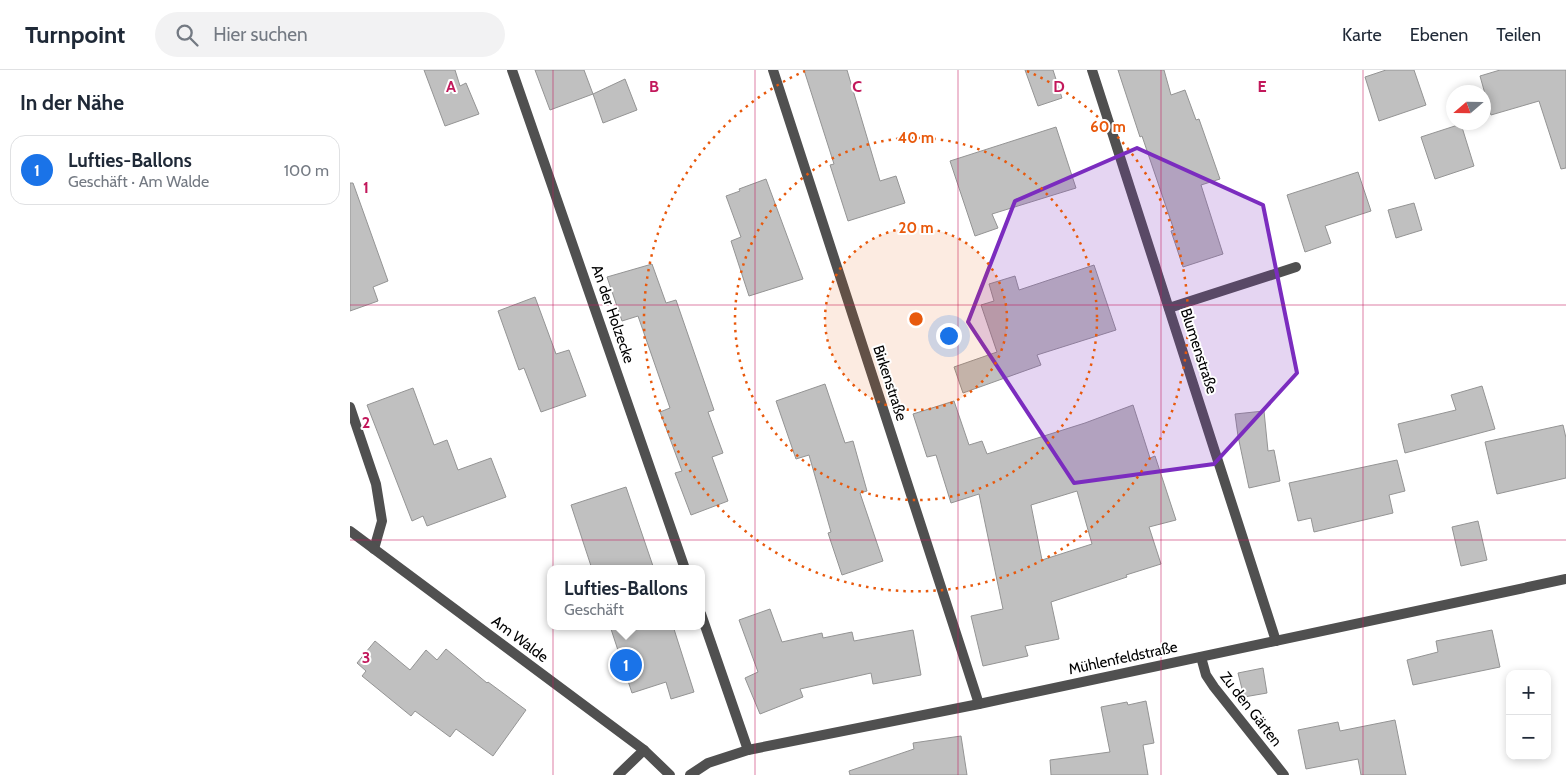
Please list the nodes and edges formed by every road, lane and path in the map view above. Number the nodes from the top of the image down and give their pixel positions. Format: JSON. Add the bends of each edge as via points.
{"nodes":[{"id":1,"x":512,"y":70,"type":"edge"},
{"id":2,"x":774,"y":70,"type":"edge"},
{"id":3,"x":1092,"y":70,"type":"edge"},
{"id":4,"x":1296,"y":267,"type":"dead end"},
{"id":5,"x":1169,"y":308,"type":"junction"},
{"id":6,"x":350,"y":407,"type":"edge"},
{"id":7,"x":350,"y":531,"type":"edge"},
{"id":8,"x":374,"y":549,"type":"junction"},
{"id":9,"x":684,"y":565,"type":"edge"},
{"id":10,"x":1566,"y":580,"type":"edge"},
{"id":11,"x":705,"y":626,"type":"edge"},
{"id":12,"x":1276,"y":640,"type":"junction"},
{"id":13,"x":1202,"y":657,"type":"junction"},
{"id":14,"x":979,"y":704,"type":"junction"},
{"id":15,"x":644,"y":750,"type":"junction"},
{"id":16,"x":748,"y":750,"type":"junction"},
{"id":17,"x":618,"y":775,"type":"edge"},
{"id":18,"x":670,"y":775,"type":"edge"},
{"id":19,"x":690,"y":775,"type":"edge"},
{"id":20,"x":1284,"y":775,"type":"edge"}],
"edges":[{"from":1,"to":9,"type":"street","name":"An der Holzecke"},
{"from":2,"to":14,"type":"street","name":"Birkenstraße"},
{"from":3,"to":5,"type":"street","name":"Blumenstraße"},
{"from":4,"to":5,"type":"street"},
{"from":5,"to":12,"type":"street","name":"Blumenstraße"},
{"from":6,"to":8,"type":"street","via":[[376,484],[382,521]]},
{"from":7,"to":8,"type":"street","name":"Am Walde"},
{"from":8,"to":15,"type":"street","name":"Am Walde"},
{"from":10,"to":12,"type":"street","name":"Mühlenfeldstraße"},
{"from":11,"to":16,"type":"street"},
{"from":12,"to":13,"type":"street","name":"Mühlenfeldstraße"},
{"from":13,"to":14,"type":"street","name":"Mühlenfeldstraße"},
{"from":13,"to":20,"type":"street","name":"Zu den Gärten","via":[[1206,674],[1214,687]]},
{"from":14,"to":16,"type":"street","name":"Mühlenfeldstraße"},
{"from":15,"to":17,"type":"street"},
{"from":15,"to":18,"type":"street","name":"Am Walde"},
{"from":16,"to":19,"type":"street","name":"Mühlenfeldstraße","via":[[708,763]]}]}
